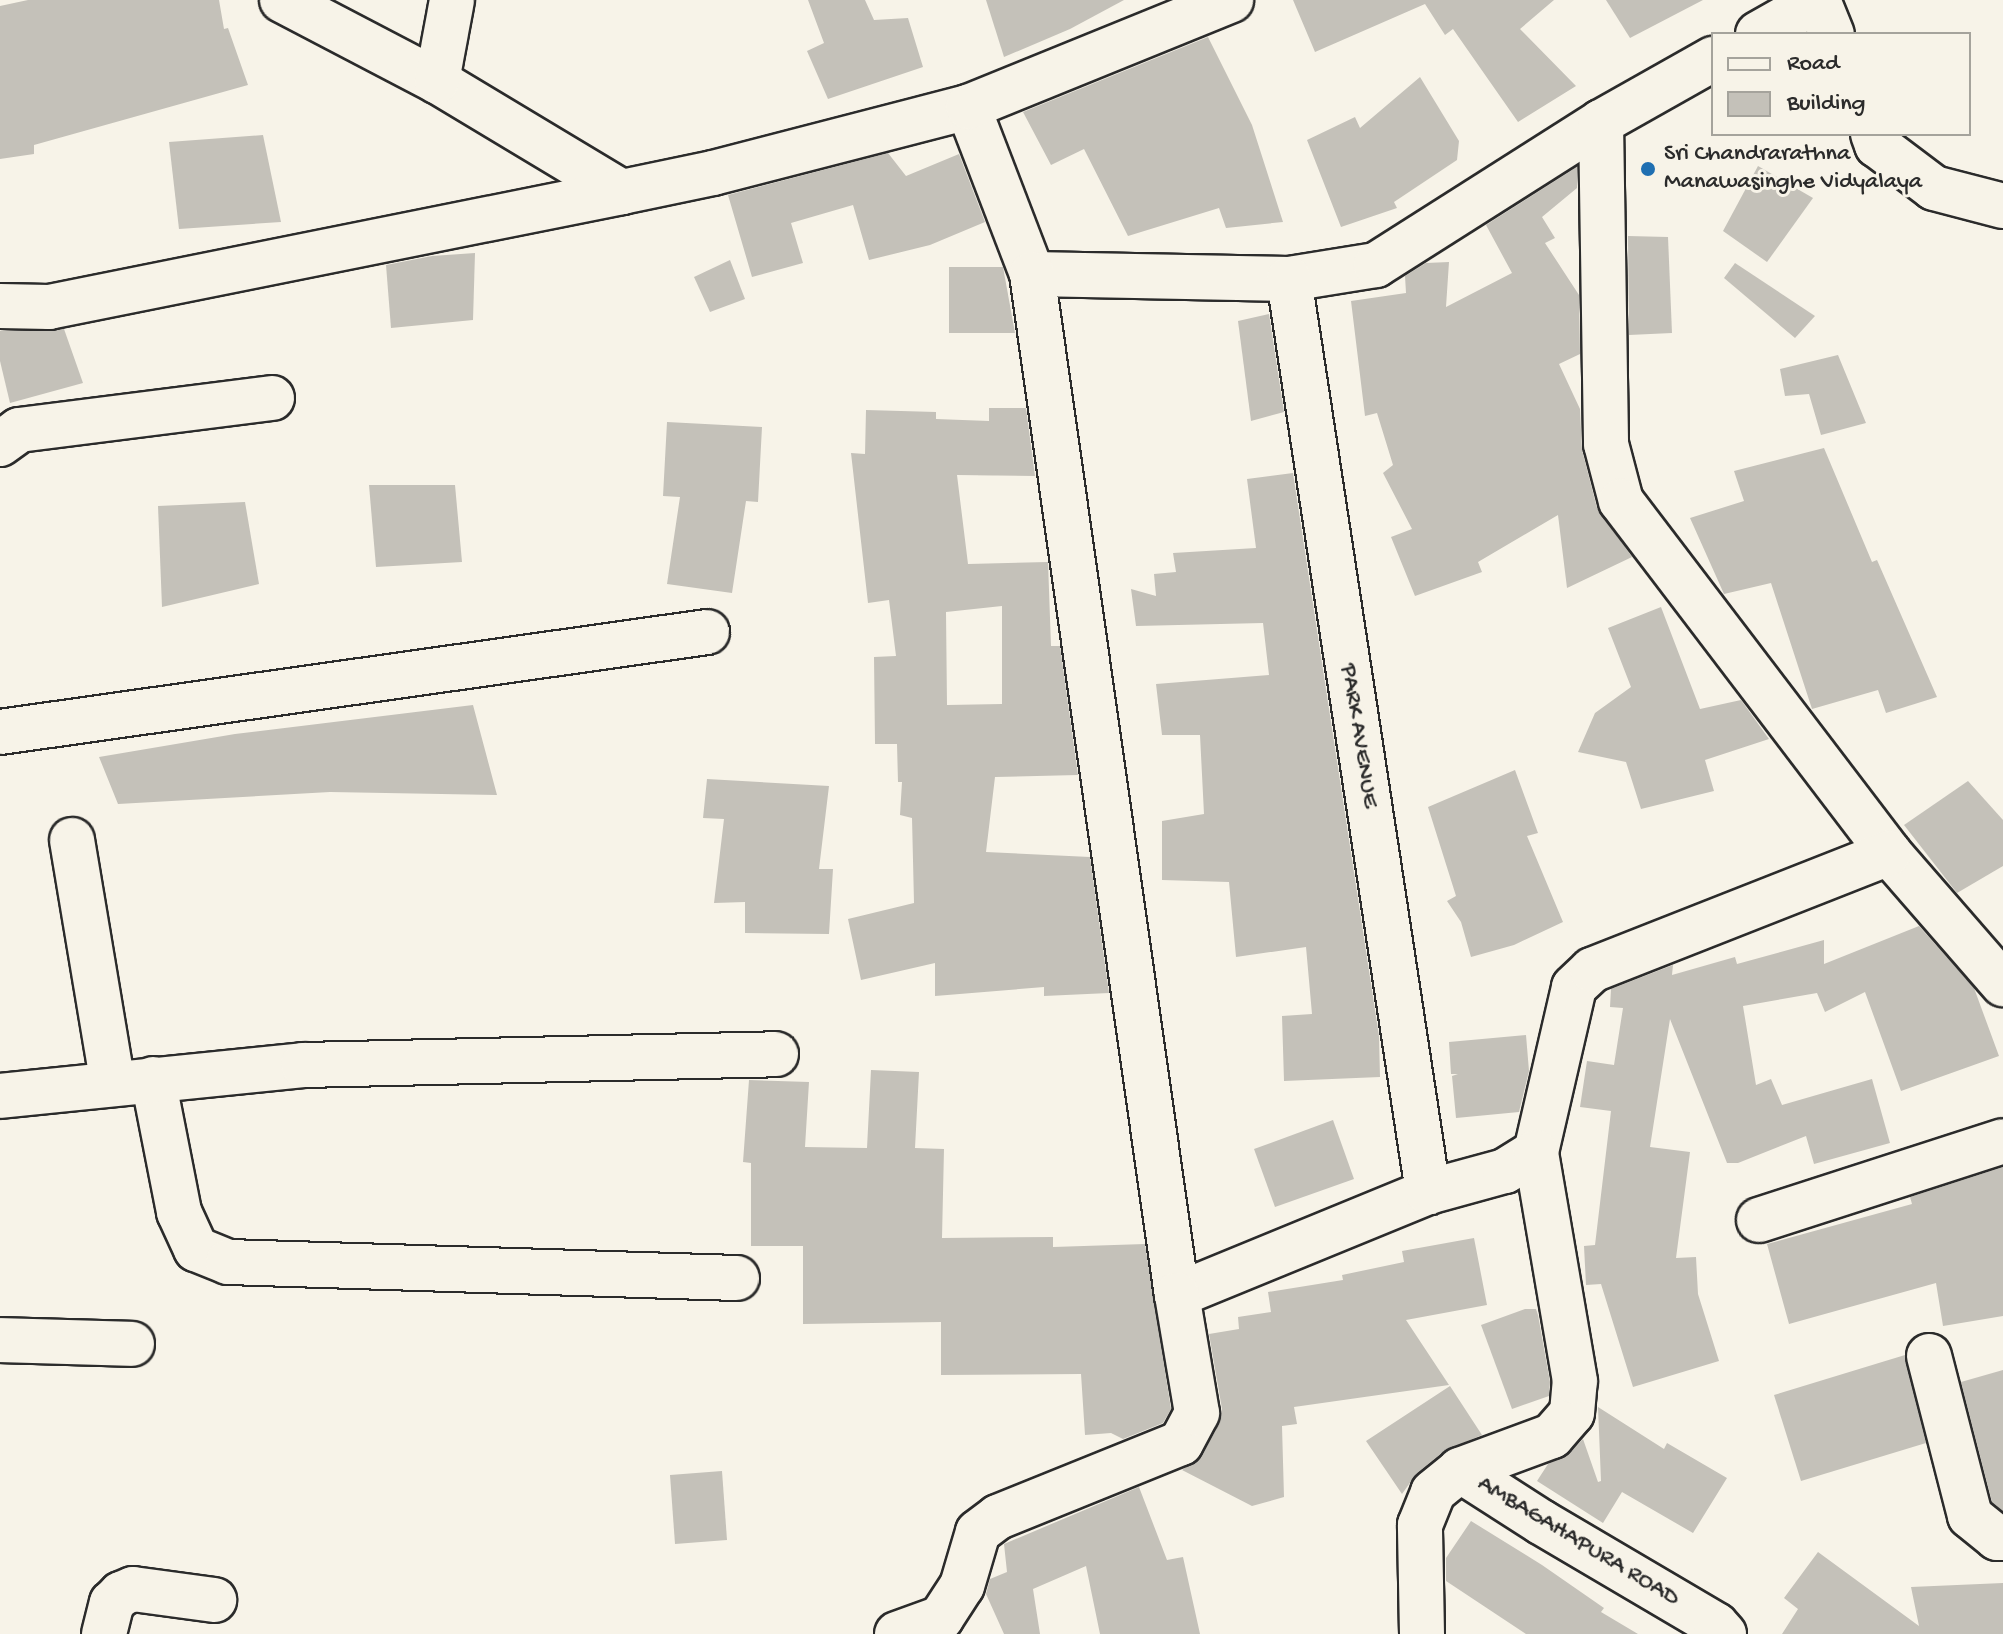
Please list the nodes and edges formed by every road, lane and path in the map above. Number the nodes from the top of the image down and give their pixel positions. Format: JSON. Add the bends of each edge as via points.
{"nodes":[{"id":1,"x":282,"y":0,"type":"edge"},
{"id":2,"x":452,"y":0,"type":"edge"},
{"id":3,"x":1231,"y":0,"type":"edge"},
{"id":4,"x":1818,"y":0,"type":"edge"},
{"id":5,"x":1762,"y":32,"type":"edge"},
{"id":6,"x":1831,"y":32,"type":"edge"},
{"id":7,"x":1711,"y":60,"type":"edge"},
{"id":8,"x":437,"y":81,"type":"junction"},
{"id":9,"x":968,"y":107,"type":"junction"},
{"id":10,"x":1601,"y":122,"type":"junction"},
{"id":11,"x":1874,"y":136,"type":"edge"},
{"id":12,"x":622,"y":192,"type":"junction"},
{"id":13,"x":2003,"y":206,"type":"edge"},
{"id":14,"x":1032,"y":274,"type":"junction"},
{"id":15,"x":1289,"y":279,"type":"junction"},
{"id":16,"x":0,"y":306,"type":"edge"},
{"id":17,"x":272,"y":398,"type":"dead end"},
{"id":18,"x":0,"y":444,"type":"edge"},
{"id":19,"x":707,"y":632,"type":"dead end"},
{"id":20,"x":0,"y":732,"type":"edge"},
{"id":21,"x":72,"y":840,"type":"dead end"},
{"id":22,"x":1889,"y":853,"type":"junction"},
{"id":23,"x":2003,"y":984,"type":"edge"},
{"id":24,"x":776,"y":1054,"type":"dead end"},
{"id":25,"x":133,"y":1082,"type":"junction"},
{"id":26,"x":0,"y":1096,"type":"edge"},
{"id":27,"x":2003,"y":1141,"type":"edge"},
{"id":28,"x":1536,"y":1152,"type":"junction"},
{"id":29,"x":1428,"y":1192,"type":"junction"},
{"id":30,"x":1759,"y":1220,"type":"dead end"},
{"id":31,"x":737,"y":1278,"type":"dead end"},
{"id":32,"x":1177,"y":1295,"type":"junction"},
{"id":33,"x":0,"y":1340,"type":"edge"},
{"id":34,"x":132,"y":1344,"type":"dead end"},
{"id":35,"x":1929,"y":1356,"type":"dead end"},
{"id":36,"x":1460,"y":1470,"type":"junction"},
{"id":37,"x":2003,"y":1538,"type":"edge"},
{"id":38,"x":214,"y":1600,"type":"dead end"},
{"id":39,"x":104,"y":1634,"type":"edge"},
{"id":40,"x":897,"y":1634,"type":"edge"},
{"id":41,"x":1422,"y":1634,"type":"edge"},
{"id":42,"x":1724,"y":1634,"type":"edge"}],
"edges":[{"from":1,"to":8,"type":"street"},
{"from":2,"to":8,"type":"street"},
{"from":3,"to":9,"type":"street"},
{"from":4,"to":5,"type":"street"},
{"from":4,"to":6,"type":"street"},
{"from":7,"to":10,"type":"street"},
{"from":8,"to":12,"type":"street"},
{"from":9,"to":12,"type":"street"},
{"from":9,"to":14,"type":"street"},
{"from":10,"to":15,"type":"street","via":[[1376,265]]},
{"from":10,"to":22,"type":"street","via":[[1606,444],[1621,501]]},
{"from":11,"to":13,"type":"street","via":[[1877,145],[1934,188]]},
{"from":12,"to":16,"type":"street","via":[[49,307]]},
{"from":14,"to":15,"type":"street"},
{"from":14,"to":32,"type":"street"},
{"from":15,"to":29,"type":"street","name":"PARK AVENUE"},
{"from":17,"to":18,"type":"street","via":[[19,430]]},
{"from":19,"to":20,"type":"street"},
{"from":21,"to":25,"type":"street"},
{"from":22,"to":23,"type":"street"},
{"from":22,"to":28,"type":"street","via":[[1592,970],[1574,987]]},
{"from":24,"to":25,"type":"street","via":[[303,1065]]},
{"from":25,"to":26,"type":"street"},
{"from":25,"to":31,"type":"street","via":[[196,1249],[228,1262]]},
{"from":27,"to":30,"type":"street"},
{"from":28,"to":29,"type":"street","via":[[1505,1171]]},
{"from":28,"to":36,"type":"street","via":[[1575,1381],[1572,1413],[1552,1436]]},
{"from":29,"to":32,"type":"street"},
{"from":32,"to":40,"type":"street","via":[[1197,1413],[1181,1443],[998,1517],[978,1532],[962,1586],[941,1618]]},
{"from":33,"to":34,"type":"street"},
{"from":35,"to":37,"type":"street","via":[[1970,1516]]},
{"from":36,"to":41,"type":"street","name":"AMBAGAHAPURA ROAD","via":[[1433,1492],[1420,1525]]},
{"from":36,"to":42,"type":"street","name":"AMBAGAHAPURA ROAD"},
{"from":38,"to":39,"type":"street","via":[[133,1589],[112,1603]]}]}
